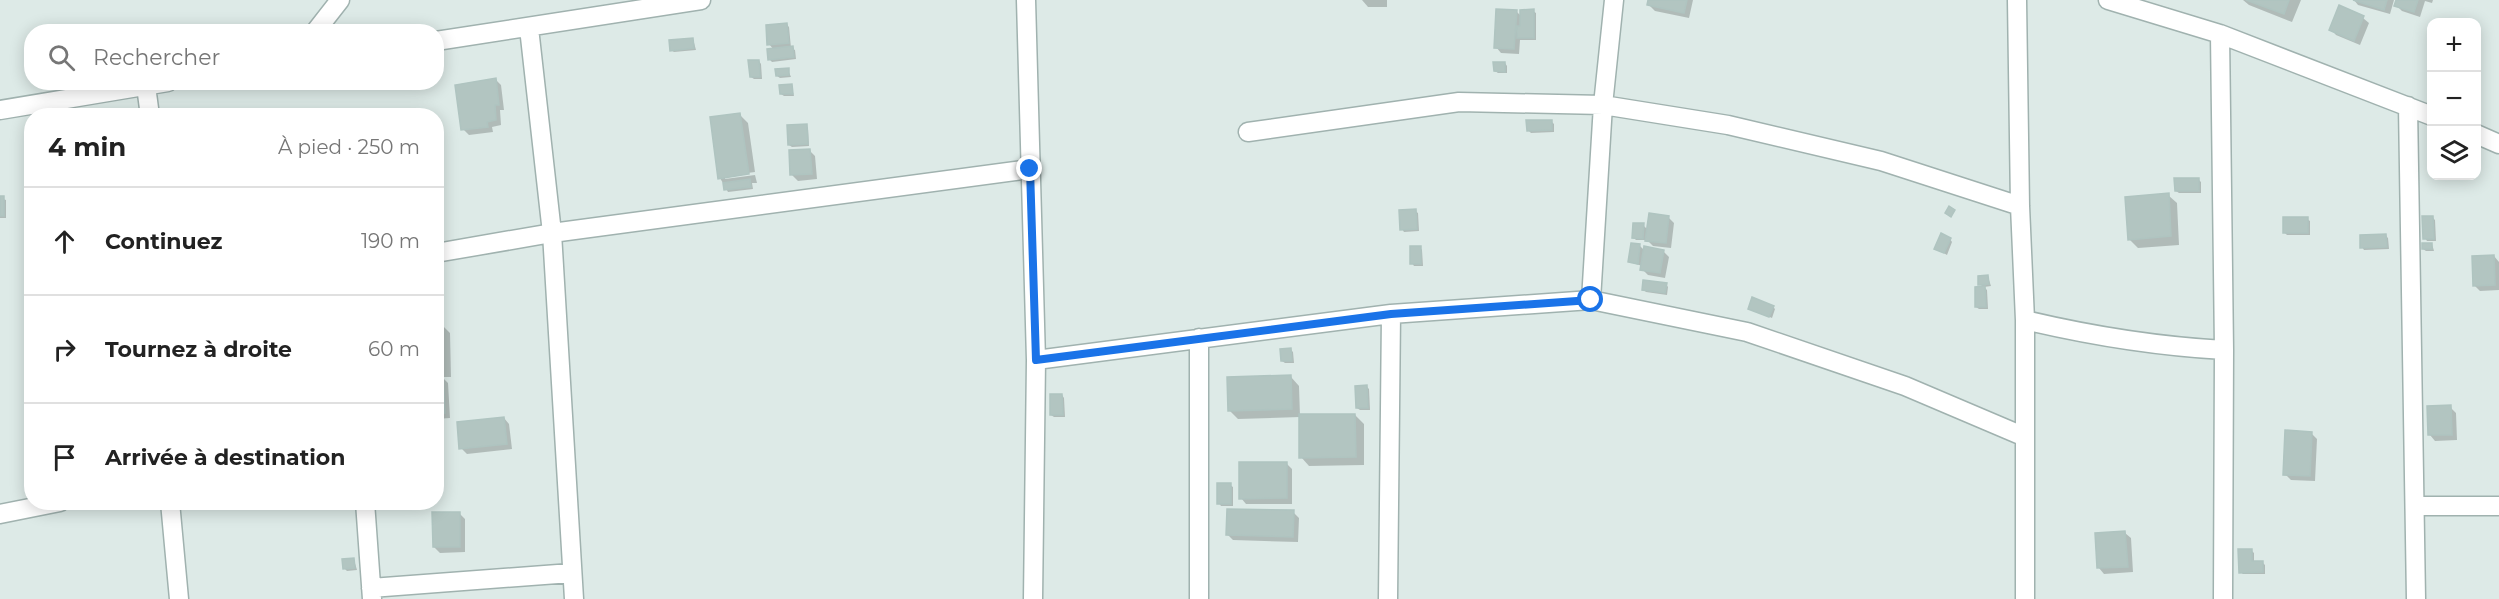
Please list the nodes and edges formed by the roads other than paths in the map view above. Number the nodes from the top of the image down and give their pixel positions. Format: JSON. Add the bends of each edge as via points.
{"nodes":[{"id":1,"x":340,"y":0,"type":"edge"},
{"id":2,"x":701,"y":0,"type":"edge"},
{"id":3,"x":1026,"y":0,"type":"edge"},
{"id":4,"x":1614,"y":0,"type":"edge"},
{"id":5,"x":2017,"y":0,"type":"edge"},
{"id":6,"x":2108,"y":0,"type":"edge"},
{"id":7,"x":650,"y":4,"type":"edge"},
{"id":8,"x":321,"y":24,"type":"edge"},
{"id":9,"x":529,"y":28,"type":"junction"},
{"id":10,"x":2220,"y":34,"type":"junction"},
{"id":11,"x":444,"y":40,"type":"edge"},
{"id":12,"x":122,"y":90,"type":"edge"},
{"id":13,"x":147,"y":90,"type":"edge"},
{"id":14,"x":1604,"y":105,"type":"junction"},
{"id":15,"x":2408,"y":106,"type":"junction"},
{"id":16,"x":149,"y":108,"type":"edge"},
{"id":17,"x":0,"y":110,"type":"edge"},
{"id":18,"x":2427,"y":114,"type":"edge"},
{"id":19,"x":1248,"y":132,"type":"dead end"},
{"id":20,"x":2481,"y":136,"type":"edge"},
{"id":21,"x":2499,"y":144,"type":"edge"},
{"id":22,"x":1030,"y":169,"type":"junction"},
{"id":23,"x":2020,"y":206,"type":"junction"},
{"id":24,"x":552,"y":233,"type":"junction"},
{"id":25,"x":444,"y":252,"type":"edge"},
{"id":26,"x":1591,"y":300,"type":"junction"},
{"id":27,"x":1391,"y":314,"type":"junction"},
{"id":28,"x":2025,"y":320,"type":"junction"},
{"id":29,"x":1199,"y":338,"type":"junction"},
{"id":30,"x":2224,"y":350,"type":"junction"},
{"id":31,"x":1036,"y":360,"type":"junction"},
{"id":32,"x":2025,"y":437,"type":"junction"},
{"id":33,"x":2415,"y":506,"type":"junction"},
{"id":34,"x":2499,"y":506,"type":"edge"},
{"id":35,"x":24,"y":509,"type":"edge"},
{"id":36,"x":171,"y":510,"type":"edge"},
{"id":37,"x":366,"y":510,"type":"edge"},
{"id":38,"x":0,"y":514,"type":"edge"},
{"id":39,"x":571,"y":573,"type":"junction"},
{"id":40,"x":372,"y":593,"type":"edge"},
{"id":41,"x":179,"y":599,"type":"edge"},
{"id":42,"x":574,"y":599,"type":"edge"},
{"id":43,"x":1033,"y":599,"type":"edge"},
{"id":44,"x":1199,"y":599,"type":"edge"},
{"id":45,"x":1388,"y":599,"type":"edge"},
{"id":46,"x":2025,"y":599,"type":"edge"},
{"id":47,"x":2223,"y":599,"type":"edge"},
{"id":48,"x":2416,"y":599,"type":"edge"}],
"edges":[{"from":1,"to":8,"type":"street"},
{"from":2,"to":7,"type":"street"},
{"from":3,"to":22,"type":"street"},
{"from":4,"to":14,"type":"street"},
{"from":5,"to":23,"type":"street"},
{"from":6,"to":10,"type":"street"},
{"from":7,"to":9,"type":"street"},
{"from":9,"to":11,"type":"street"},
{"from":9,"to":24,"type":"street"},
{"from":10,"to":15,"type":"street"},
{"from":10,"to":30,"type":"street"},
{"from":12,"to":17,"type":"street"},
{"from":13,"to":16,"type":"street"},
{"from":14,"to":19,"type":"street","via":[[1459,102]]},
{"from":14,"to":23,"type":"street","via":[[1728,125],[1881,161]]},
{"from":14,"to":26,"type":"street"},
{"from":15,"to":18,"type":"street"},
{"from":15,"to":33,"type":"street"},
{"from":20,"to":21,"type":"street"},
{"from":22,"to":24,"type":"street"},
{"from":22,"to":31,"type":"street"},
{"from":23,"to":28,"type":"street"},
{"from":24,"to":25,"type":"street"},
{"from":24,"to":39,"type":"street"},
{"from":26,"to":27,"type":"street"},
{"from":26,"to":32,"type":"street","via":[[1748,332],[1905,386]]},
{"from":27,"to":29,"type":"street"},
{"from":27,"to":45,"type":"street"},
{"from":28,"to":30,"type":"street","via":[[2160,346]]},
{"from":28,"to":32,"type":"street"},
{"from":29,"to":31,"type":"street"},
{"from":29,"to":44,"type":"street"},
{"from":30,"to":47,"type":"street"},
{"from":31,"to":43,"type":"street"},
{"from":32,"to":46,"type":"street"},
{"from":33,"to":34,"type":"street"},
{"from":33,"to":48,"type":"street"},
{"from":35,"to":38,"type":"street"},
{"from":36,"to":41,"type":"street"},
{"from":37,"to":40,"type":"street"},
{"from":39,"to":40,"type":"street"},
{"from":39,"to":42,"type":"street"}]}
